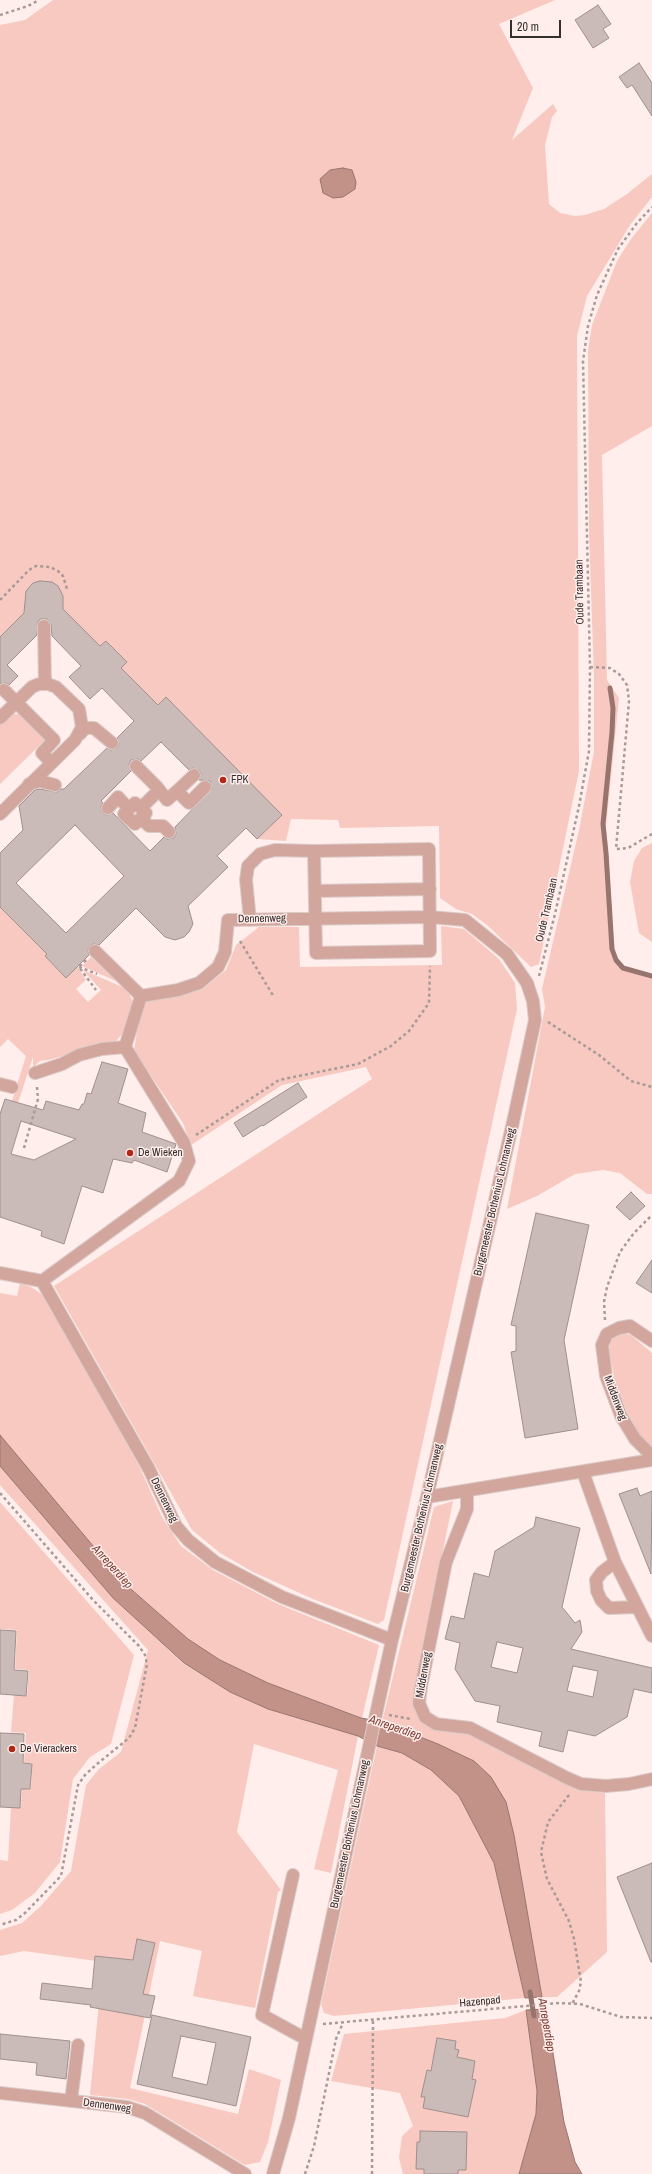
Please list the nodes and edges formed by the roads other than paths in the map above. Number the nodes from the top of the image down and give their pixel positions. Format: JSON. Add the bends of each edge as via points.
{"nodes":[{"id":1,"x":44,"y":626,"type":"dead end"},
{"id":2,"x":45,"y":684,"type":"junction"},
{"id":3,"x":4,"y":690,"type":"dead end"},
{"id":4,"x":16,"y":702,"type":"junction"},
{"id":5,"x":0,"y":718,"type":"edge"},
{"id":6,"x":80,"y":734,"type":"junction"},
{"id":7,"x":112,"y":743,"type":"dead end"},
{"id":8,"x":51,"y":762,"type":"junction"},
{"id":9,"x":136,"y":766,"type":"dead end"},
{"id":10,"x":194,"y":775,"type":"dead end"},
{"id":11,"x":29,"y":784,"type":"junction"},
{"id":12,"x":54,"y":785,"type":"dead end"},
{"id":13,"x":205,"y":787,"type":"dead end"},
{"id":14,"x":159,"y":790,"type":"junction"},
{"id":15,"x":177,"y":791,"type":"junction"},
{"id":16,"x":108,"y":808,"type":"dead end"},
{"id":17,"x":7,"y":811,"type":"edge"},
{"id":18,"x":137,"y":812,"type":"junction"},
{"id":19,"x":169,"y":832,"type":"dead end"},
{"id":20,"x":314,"y":851,"type":"junction"},
{"id":21,"x":430,"y":889,"type":"junction"},
{"id":22,"x":314,"y":891,"type":"junction"},
{"id":23,"x":430,"y":917,"type":"junction"},
{"id":24,"x":315,"y":919,"type":"junction"},
{"id":25,"x":250,"y":920,"type":"junction"},
{"id":26,"x":95,"y":951,"type":"road end"},
{"id":27,"x":141,"y":996,"type":"junction"},
{"id":28,"x":125,"y":1047,"type":"junction"},
{"id":29,"x":35,"y":1073,"type":"road end"},
{"id":30,"x":0,"y":1084,"type":"edge"},
{"id":31,"x":12,"y":1087,"type":"dead end"},
{"id":32,"x":0,"y":1273,"type":"edge"},
{"id":33,"x":42,"y":1281,"type":"junction"},
{"id":34,"x":652,"y":1341,"type":"edge"},
{"id":35,"x":652,"y":1458,"type":"edge"},
{"id":36,"x":583,"y":1472,"type":"junction"},
{"id":37,"x":467,"y":1491,"type":"junction"},
{"id":38,"x":427,"y":1497,"type":"junction"},
{"id":39,"x":615,"y":1562,"type":"junction"},
{"id":40,"x":636,"y":1607,"type":"junction"},
{"id":41,"x":652,"y":1636,"type":"edge"},
{"id":42,"x":392,"y":1640,"type":"junction"},
{"id":43,"x":652,"y":1779,"type":"edge"},
{"id":44,"x":293,"y":1875,"type":"dead end"},
{"id":45,"x":306,"y":2040,"type":"junction"},
{"id":46,"x":78,"y":2045,"type":"dead end"},
{"id":47,"x":0,"y":2093,"type":"edge"},
{"id":48,"x":71,"y":2101,"type":"junction"},
{"id":49,"x":245,"y":2174,"type":"edge"},
{"id":50,"x":273,"y":2174,"type":"edge"}],
"edges":[{"from":1,"to":2,"type":"street"},
{"from":2,"to":4,"type":"street","via":[[32,688]]},
{"from":2,"to":6,"type":"street","via":[[56,687],[79,709],[82,727]]},
{"from":3,"to":4,"type":"street"},
{"from":4,"to":5,"type":"street"},
{"from":4,"to":8,"type":"street","via":[[54,740],[42,753]]},
{"from":6,"to":7,"type":"street","via":[[85,728],[94,728]]},
{"from":6,"to":8,"type":"street"},
{"from":8,"to":11,"type":"street"},
{"from":9,"to":14,"type":"street"},
{"from":10,"to":15,"type":"street"},
{"from":11,"to":12,"type":"street","via":[[40,781]]},
{"from":11,"to":17,"type":"street"},
{"from":13,"to":15,"type":"street","via":[[188,803]]},
{"from":14,"to":15,"type":"street","via":[[167,800]]},
{"from":14,"to":18,"type":"street"},
{"from":16,"to":18,"type":"street","via":[[115,794]]},
{"from":18,"to":19,"type":"street","via":[[149,826],[163,826]]},
{"from":20,"to":21,"type":"street","via":[[429,849]]},
{"from":20,"to":22,"type":"street"},
{"from":20,"to":25,"type":"street","via":[[275,850],[260,854],[248,866],[246,880]]},
{"from":21,"to":22,"type":"street"},
{"from":21,"to":23,"type":"street"},
{"from":22,"to":24,"type":"street"},
{"from":23,"to":24,"type":"street","name":"Dennenweg"},
{"from":23,"to":24,"type":"street","via":[[430,951],[316,953]]},
{"from":23,"to":38,"type":"street","name":"Burgemeester Bothenius Lohmanweg","via":[[465,920],[507,954],[527,983],[533,1001],[535,1020]]},
{"from":24,"to":25,"type":"street","name":"Dennenweg"},
{"from":25,"to":27,"type":"street","name":"Dennenweg","via":[[228,920],[225,952],[218,967],[199,983],[178,990]]},
{"from":26,"to":27,"type":"street"},
{"from":27,"to":28,"type":"street"},
{"from":28,"to":29,"type":"street","via":[[78,1055],[62,1064]]},
{"from":28,"to":33,"type":"street","via":[[184,1144],[189,1161],[179,1181]]},
{"from":30,"to":31,"type":"street"},
{"from":32,"to":33,"type":"street"},
{"from":33,"to":42,"type":"street","name":"Dennenweg","via":[[149,1469],[176,1526],[188,1540],[215,1562],[269,1590]]},
{"from":34,"to":35,"type":"street","name":"Middenweg","via":[[630,1326],[607,1334],[602,1345],[606,1376],[621,1416],[635,1439]]},
{"from":35,"to":36,"type":"street","name":"Middenweg"},
{"from":36,"to":37,"type":"street","name":"Middenweg"},
{"from":36,"to":39,"type":"street"},
{"from":37,"to":38,"type":"street","name":"Middenweg"},
{"from":37,"to":43,"type":"street","name":"Middenweg","via":[[467,1509],[446,1562],[420,1688],[419,1703],[425,1716],[436,1724],[476,1730],[581,1784],[606,1786]]},
{"from":38,"to":42,"type":"street","name":"Burgemeester Bothenius Lohmanweg"},
{"from":39,"to":40,"type":"street"},
{"from":39,"to":40,"type":"street","via":[[596,1580],[601,1600],[609,1608]]},
{"from":40,"to":41,"type":"street"},
{"from":42,"to":45,"type":"street","name":"Burgemeester Bothenius Lohmanweg"},
{"from":44,"to":45,"type":"street","via":[[262,2015]]},
{"from":45,"to":50,"type":"street","name":"Burgemeester Bothenius Lohmanweg","via":[[289,2118]]},
{"from":46,"to":48,"type":"street"},
{"from":47,"to":48,"type":"street","name":"Dennenweg"},
{"from":48,"to":49,"type":"street","name":"Dennenweg","via":[[127,2107],[145,2113]]}]}
